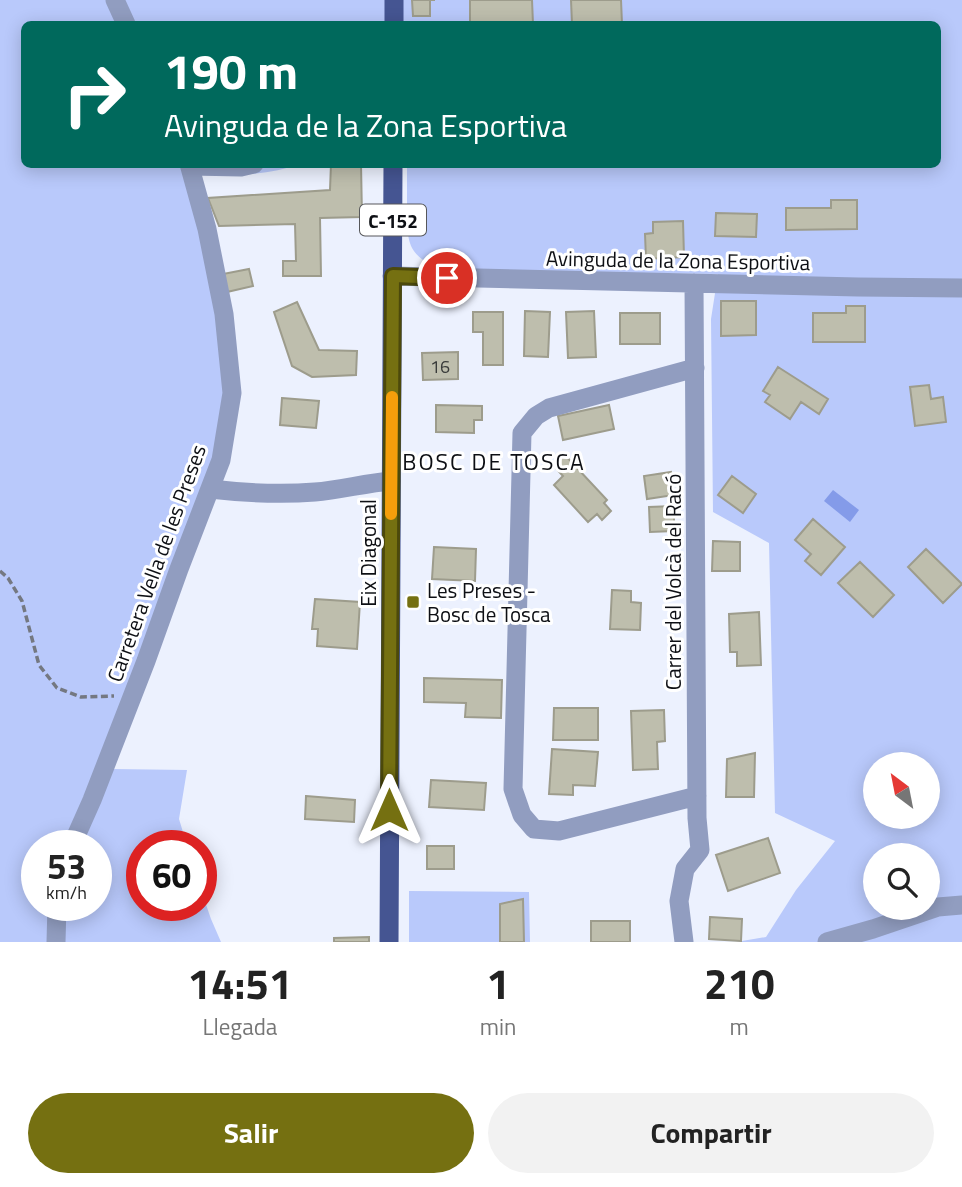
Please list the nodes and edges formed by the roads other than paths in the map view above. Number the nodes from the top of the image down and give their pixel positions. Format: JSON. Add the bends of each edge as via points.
{"nodes":[{"id":1,"x":115,"y":0,"type":"edge"},
{"id":2,"x":394,"y":0,"type":"edge"},
{"id":3,"x":125,"y":21,"type":"edge"},
{"id":4,"x":394,"y":21,"type":"edge"},
{"id":5,"x":190,"y":168,"type":"edge"},
{"id":6,"x":393,"y":168,"type":"edge"},
{"id":7,"x":393,"y":276,"type":"junction"},
{"id":8,"x":694,"y":283,"type":"junction"},
{"id":9,"x":962,"y":288,"type":"edge"},
{"id":10,"x":695,"y":368,"type":"junction"},
{"id":11,"x":391,"y":481,"type":"junction"},
{"id":12,"x":210,"y":489,"type":"junction"},
{"id":13,"x":697,"y":796,"type":"junction"},
{"id":14,"x":79,"y":830,"type":"edge"},
{"id":15,"x":962,"y":905,"type":"edge"},
{"id":16,"x":57,"y":921,"type":"edge"},
{"id":17,"x":56,"y":942,"type":"edge"},
{"id":18,"x":388,"y":942,"type":"edge"},
{"id":19,"x":684,"y":942,"type":"edge"},
{"id":20,"x":827,"y":942,"type":"edge"}],
"edges":[{"from":1,"to":3,"type":"street"},
{"from":2,"to":4,"type":"main road"},
{"from":5,"to":12,"type":"street","name":"Carretera Vella de les Preses","via":[[208,229],[224,314],[232,393],[221,460]]},
{"from":6,"to":7,"type":"main road","name":"Eix Diagonal","number":"C-152"},
{"from":7,"to":8,"type":"street","name":"Avinguda de la Zona Esportiva"},
{"from":7,"to":11,"type":"main road","name":"Eix Diagonal","number":"C-152"},
{"from":8,"to":9,"type":"street","name":"Avinguda de la Zona Esportiva"},
{"from":8,"to":10,"type":"street","name":"Carrer del Volcà del Racó"},
{"from":10,"to":13,"type":"street","name":"Carrer del Volcà del Racó"},
{"from":10,"to":13,"type":"street","via":[[549,408],[522,433],[513,789],[522,815],[534,829],[559,831]]},
{"from":11,"to":12,"type":"street","via":[[316,492],[251,494]]},
{"from":11,"to":18,"type":"main road","name":"Eix Diagonal","number":"C-152"},
{"from":12,"to":14,"type":"street","name":"Carretera Vella de les Preses"},
{"from":13,"to":19,"type":"street","name":"Carrer del Volcà del Racó","via":[[700,850],[685,869],[679,901]]},
{"from":15,"to":20,"type":"street","via":[[938,907]]},
{"from":16,"to":17,"type":"street"}]}
